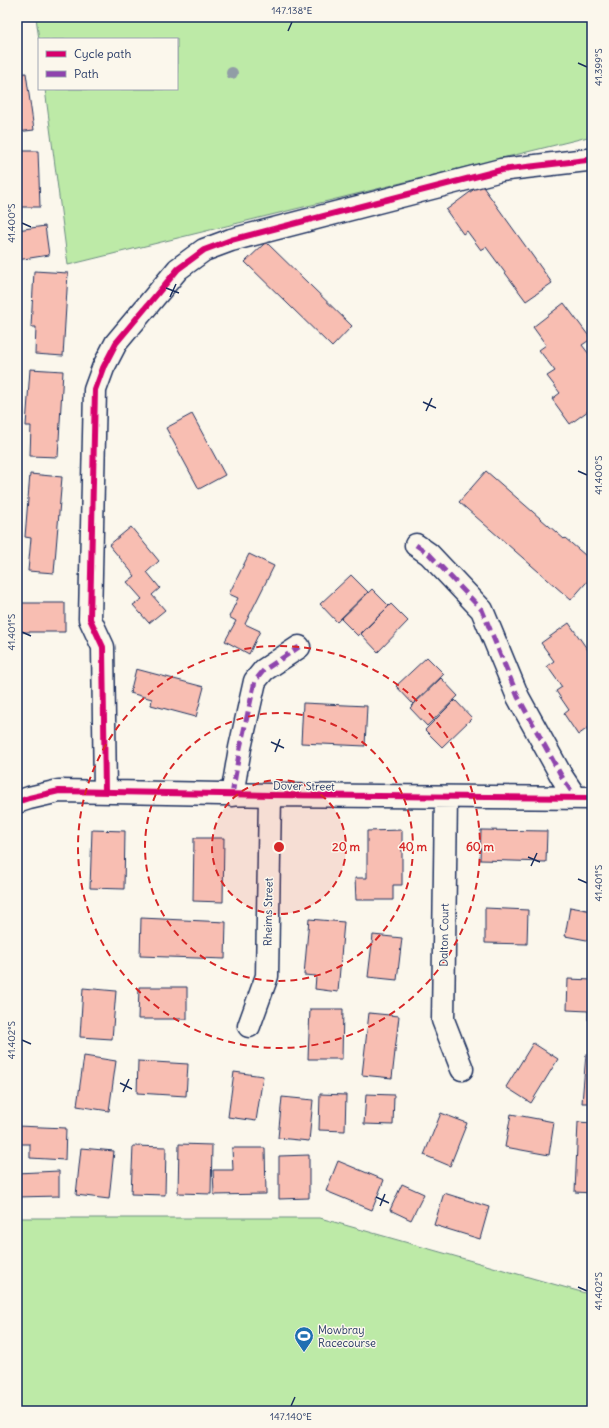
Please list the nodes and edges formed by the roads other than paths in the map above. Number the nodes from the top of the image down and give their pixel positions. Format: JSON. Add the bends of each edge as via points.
{"nodes":[{"id":1,"x":592,"y":161,"type":"edge"},
{"id":2,"x":416,"y":546,"type":"dead end"},
{"id":3,"x":299,"y":647,"type":"dead end"},
{"id":4,"x":105,"y":792,"type":"junction"},
{"id":5,"x":232,"y":794,"type":"junction"},
{"id":6,"x":270,"y":795,"type":"junction"},
{"id":7,"x":446,"y":797,"type":"junction"},
{"id":8,"x":584,"y":798,"type":"edge"},
{"id":9,"x":17,"y":802,"type":"edge"},
{"id":10,"x":250,"y":1026,"type":"dead end"},
{"id":11,"x":462,"y":1069,"type":"dead end"}],
"edges":[{"from":1,"to":4,"type":"street","via":[[501,170],[231,240],[204,250],[178,269],[116,343],[95,390],[90,618],[103,647]]},
{"from":2,"to":8,"type":"street","via":[[429,554],[482,610],[518,697],[562,777]]},
{"from":3,"to":5,"type":"street","via":[[264,670],[255,681]]},
{"from":4,"to":5,"type":"street","name":"Dover Street"},
{"from":4,"to":9,"type":"street","name":"Dover Street","via":[[59,791]]},
{"from":5,"to":6,"type":"street","name":"Dover Street"},
{"from":6,"to":7,"type":"street","name":"Dover Street"},
{"from":6,"to":10,"type":"street","name":"Rheims Street","via":[[267,976]]},
{"from":7,"to":8,"type":"street","name":"Dover Street"},
{"from":7,"to":11,"type":"street","name":"Dalton Court","via":[[443,1020]]}]}
